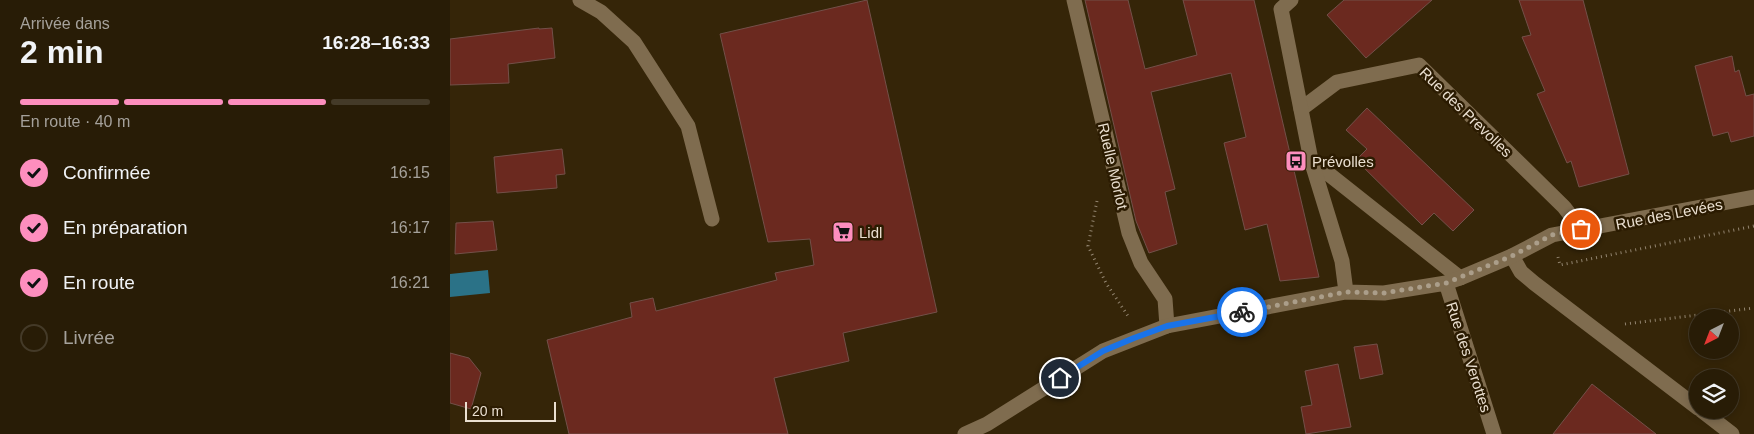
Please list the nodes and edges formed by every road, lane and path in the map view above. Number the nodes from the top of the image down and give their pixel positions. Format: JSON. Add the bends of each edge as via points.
{"nodes":[{"id":1,"x":580,"y":0,"type":"edge"},
{"id":2,"x":1074,"y":0,"type":"edge"},
{"id":3,"x":1291,"y":0,"type":"edge"},
{"id":4,"x":1301,"y":109,"type":"junction"},
{"id":5,"x":1310,"y":160,"type":"junction"},
{"id":6,"x":1754,"y":197,"type":"edge"},
{"id":7,"x":712,"y":219,"type":"dead end"},
{"id":8,"x":1754,"y":226,"type":"edge"},
{"id":9,"x":1581,"y":229,"type":"junction"},
{"id":10,"x":1552,"y":235,"type":"junction"},
{"id":11,"x":1512,"y":256,"type":"junction"},
{"id":12,"x":1453,"y":280,"type":"junction"},
{"id":13,"x":1346,"y":292,"type":"junction"},
{"id":14,"x":1754,"y":308,"type":"edge"},
{"id":15,"x":1167,"y":326,"type":"junction"},
{"id":16,"x":1598,"y":332,"type":"junction"},
{"id":17,"x":1689,"y":401,"type":"edge"},
{"id":18,"x":1713,"y":419,"type":"edge"},
{"id":19,"x":965,"y":434,"type":"edge"},
{"id":20,"x":1494,"y":434,"type":"edge"},
{"id":21,"x":1732,"y":434,"type":"edge"}],
"edges":[{"from":1,"to":7,"type":"street","via":[[601,12],[634,42],[688,126]]},
{"from":2,"to":15,"type":"street","name":"Ruelle Morlot","via":[[1129,233],[1142,263],[1165,299]]},
{"from":3,"to":4,"type":"street","via":[[1281,9]]},
{"from":4,"to":5,"type":"street"},
{"from":4,"to":9,"type":"street","name":"Rue des Prevolles","via":[[1337,82],[1419,65],[1564,207]]},
{"from":5,"to":12,"type":"street"},
{"from":5,"to":13,"type":"street","via":[[1342,261]]},
{"from":6,"to":9,"type":"street","name":"Rue des Levées"},
{"from":8,"to":10,"type":"path","via":[[1560,266]]},
{"from":9,"to":10,"type":"street","name":"Rue des Levées"},
{"from":10,"to":11,"type":"street","name":"Rue des Levées"},
{"from":11,"to":12,"type":"street","name":"Rue des Levées"},
{"from":11,"to":16,"type":"street","via":[[1521,272]]},
{"from":12,"to":13,"type":"street","name":"Rue des Verottes","via":[[1384,293]]},
{"from":12,"to":20,"type":"street","name":"Rue des Verottes"},
{"from":13,"to":15,"type":"street","name":"Rue des Verottes"},
{"from":14,"to":16,"type":"path","via":[[1630,322]]},
{"from":15,"to":19,"type":"street","name":"Rue des Verottes","via":[[1103,351],[988,424]]},
{"from":16,"to":17,"type":"street"},
{"from":18,"to":21,"type":"street"}]}
